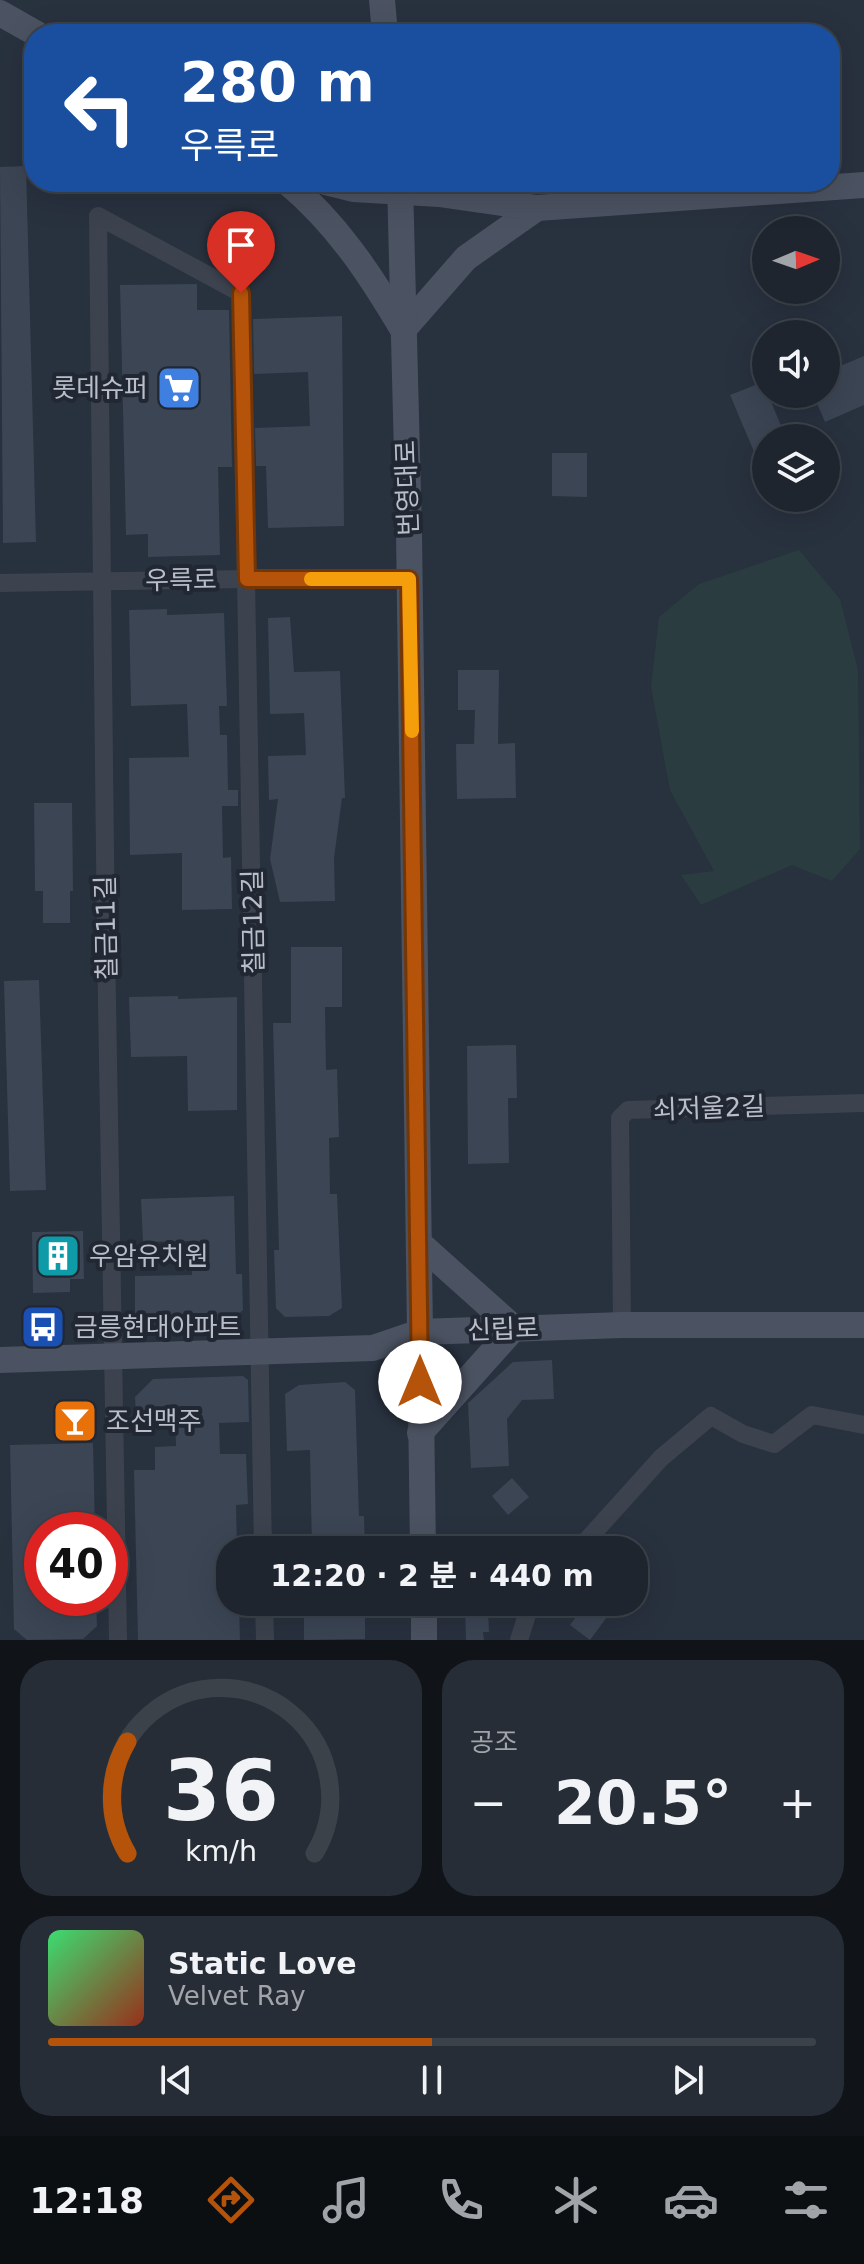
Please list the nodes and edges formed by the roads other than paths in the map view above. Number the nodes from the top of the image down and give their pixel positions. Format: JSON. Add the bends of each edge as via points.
{"nodes":[{"id":1,"x":382,"y":0,"type":"edge"},
{"id":2,"x":0,"y":13,"type":"edge"},
{"id":3,"x":384,"y":24,"type":"edge"},
{"id":4,"x":24,"y":27,"type":"edge"},
{"id":5,"x":864,"y":185,"type":"edge"},
{"id":6,"x":840,"y":187,"type":"edge"},
{"id":7,"x":299,"y":192,"type":"edge"},
{"id":8,"x":401,"y":192,"type":"edge"},
{"id":9,"x":426,"y":192,"type":"edge"},
{"id":10,"x":499,"y":192,"type":"edge"},
{"id":11,"x":764,"y":192,"type":"edge"},
{"id":12,"x":537,"y":208,"type":"junction"},
{"id":13,"x":241,"y":293,"type":"joint"},
{"id":14,"x":403,"y":330,"type":"junction"},
{"id":15,"x":247,"y":579,"type":"junction"},
{"id":16,"x":409,"y":579,"type":"junction"},
{"id":17,"x":101,"y":582,"type":"junction"},
{"id":18,"x":0,"y":583,"type":"edge"},
{"id":19,"x":864,"y":1103,"type":"edge"},
{"id":20,"x":419,"y":1243,"type":"junction"},
{"id":21,"x":622,"y":1325,"type":"junction"},
{"id":22,"x":864,"y":1325,"type":"edge"},
{"id":23,"x":514,"y":1328,"type":"junction"},
{"id":24,"x":420,"y":1332,"type":"junction"},
{"id":25,"x":260,"y":1352,"type":"junction"},
{"id":26,"x":112,"y":1357,"type":"junction"},
{"id":27,"x":0,"y":1360,"type":"edge"},
{"id":28,"x":864,"y":1425,"type":"edge"},
{"id":29,"x":420,"y":1433,"type":"junction"},
{"id":30,"x":263,"y":1536,"type":"edge"},
{"id":31,"x":423,"y":1536,"type":"edge"},
{"id":32,"x":591,"y":1536,"type":"edge"},
{"id":33,"x":264,"y":1616,"type":"edge"},
{"id":34,"x":424,"y":1616,"type":"edge"},
{"id":35,"x":527,"y":1616,"type":"edge"},
{"id":36,"x":118,"y":1640,"type":"edge"},
{"id":37,"x":265,"y":1640,"type":"edge"},
{"id":38,"x":424,"y":1640,"type":"edge"},
{"id":39,"x":519,"y":1640,"type":"edge"}],
"edges":[{"from":1,"to":3,"type":"street"},
{"from":2,"to":4,"type":"street"},
{"from":5,"to":6,"type":"street"},
{"from":7,"to":14,"type":"street","via":[[343,239]]},
{"from":8,"to":14,"type":"street","name":"번영대로"},
{"from":9,"to":12,"type":"street"},
{"from":10,"to":12,"type":"street"},
{"from":11,"to":12,"type":"street"},
{"from":12,"to":14,"type":"street","via":[[466,258]]},
{"from":13,"to":15,"type":"street","name":"칠금12길"},
{"from":13,"to":17,"type":"street","name":"칠금11길","via":[[98,216]]},
{"from":14,"to":16,"type":"street","name":"번영대로"},
{"from":15,"to":16,"type":"street","name":"우륵로"},
{"from":15,"to":17,"type":"street","name":"우륵로"},
{"from":15,"to":25,"type":"street","name":"칠금12길"},
{"from":16,"to":20,"type":"street","name":"번영대로"},
{"from":17,"to":18,"type":"street","name":"우륵로"},
{"from":17,"to":26,"type":"street","name":"칠금11길"},
{"from":19,"to":21,"type":"street","name":"쇠저울2길","via":[[628,1110],[620,1118]]},
{"from":20,"to":23,"type":"street"},
{"from":20,"to":24,"type":"street","name":"번영대로"},
{"from":21,"to":22,"type":"street","name":"신립로"},
{"from":21,"to":23,"type":"street","name":"신립로"},
{"from":23,"to":24,"type":"street","name":"신립로"},
{"from":23,"to":29,"type":"street"},
{"from":24,"to":25,"type":"street","name":"신립로","via":[[373,1348]]},
{"from":24,"to":29,"type":"street","name":"번영대로"},
{"from":25,"to":26,"type":"street","name":"신립로"},
{"from":25,"to":30,"type":"street","name":"칠금12길"},
{"from":26,"to":27,"type":"street","name":"신립로"},
{"from":26,"to":36,"type":"street","name":"칠금11길"},
{"from":28,"to":32,"type":"street","via":[[812,1415],[774,1444],[711,1416],[661,1458]]},
{"from":29,"to":31,"type":"street","name":"번영대로"},
{"from":33,"to":37,"type":"street"},
{"from":34,"to":38,"type":"street"},
{"from":35,"to":39,"type":"street"}]}
